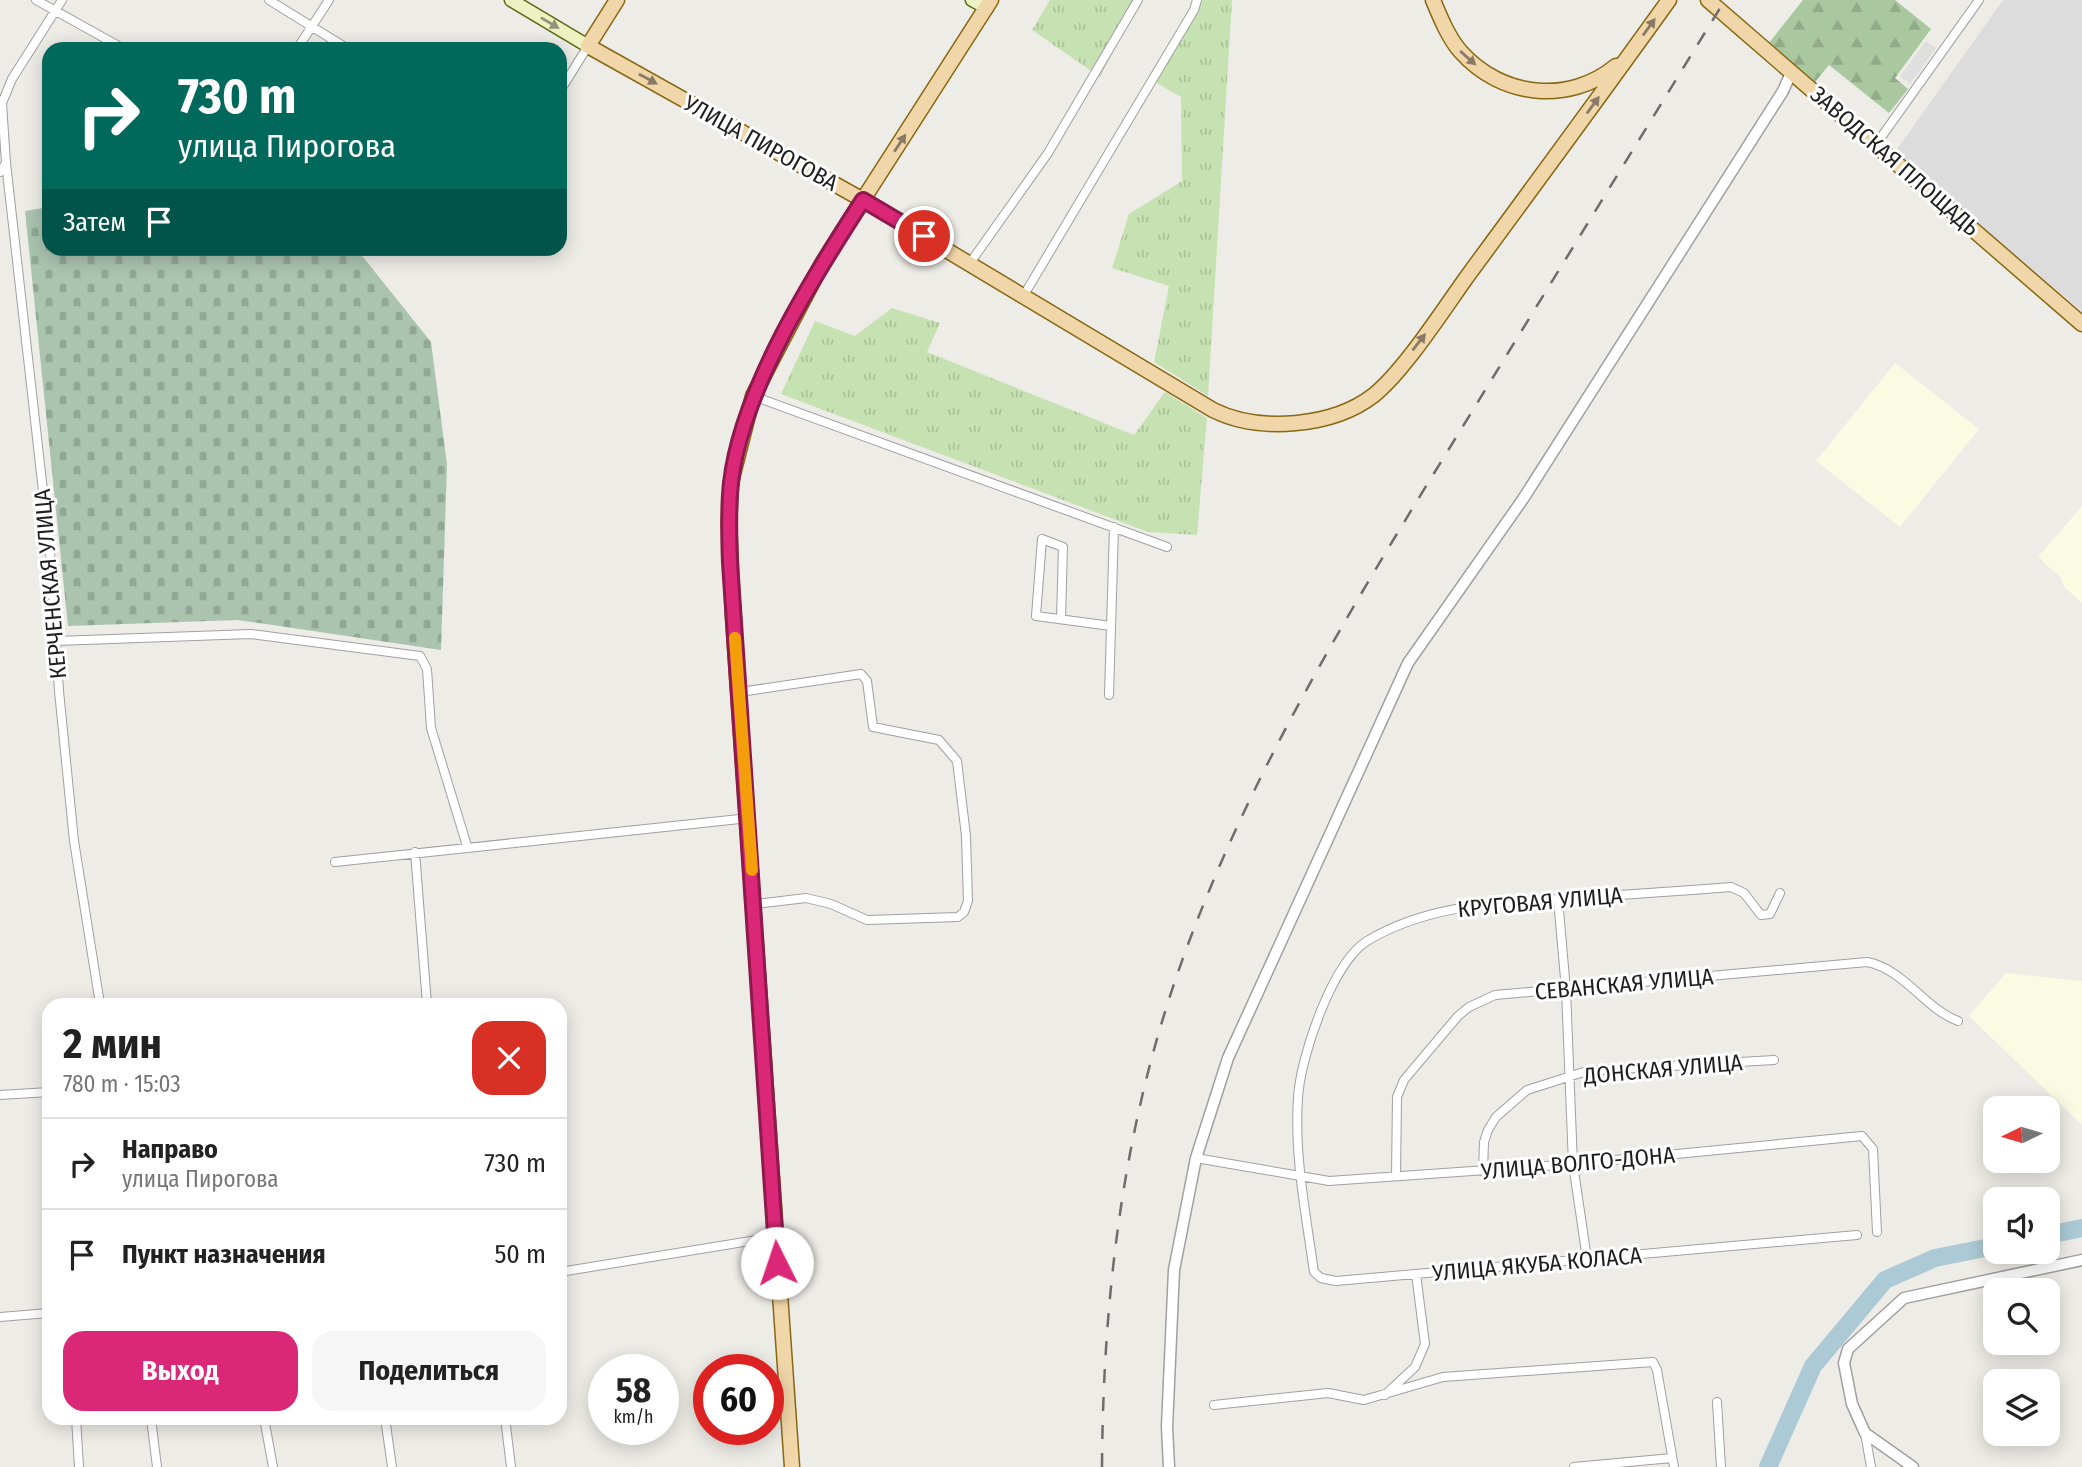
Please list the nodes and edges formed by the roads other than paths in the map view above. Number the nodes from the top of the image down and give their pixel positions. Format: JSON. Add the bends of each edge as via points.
{"nodes":[{"id":1,"x":36,"y":0,"type":"edge"},
{"id":2,"x":62,"y":0,"type":"edge"},
{"id":3,"x":269,"y":0,"type":"edge"},
{"id":4,"x":329,"y":0,"type":"edge"},
{"id":5,"x":511,"y":0,"type":"edge"},
{"id":6,"x":617,"y":0,"type":"edge"},
{"id":7,"x":972,"y":0,"type":"edge"},
{"id":8,"x":1138,"y":0,"type":"edge"},
{"id":9,"x":1197,"y":0,"type":"edge"},
{"id":10,"x":1433,"y":0,"type":"edge"},
{"id":11,"x":1708,"y":0,"type":"edge"},
{"id":12,"x":1979,"y":0,"type":"edge"},
{"id":13,"x":1668,"y":2,"type":"edge"},
{"id":14,"x":989,"y":4,"type":"edge"},
{"id":15,"x":55,"y":11,"type":"junction"},
{"id":16,"x":313,"y":27,"type":"junction"},
{"id":17,"x":111,"y":42,"type":"edge"},
{"id":18,"x":302,"y":42,"type":"edge"},
{"id":19,"x":337,"y":42,"type":"edge"},
{"id":20,"x":589,"y":46,"type":"junction"},
{"id":21,"x":1632,"y":51,"type":"junction"},
{"id":22,"x":1791,"y":73,"type":"junction"},
{"id":23,"x":567,"y":79,"type":"edge"},
{"id":24,"x":1,"y":103,"type":"edge"},
{"id":25,"x":1877,"y":143,"type":"junction"},
{"id":26,"x":6,"y":163,"type":"junction"},
{"id":27,"x":0,"y":172,"type":"edge"},
{"id":28,"x":863,"y":200,"type":"junction"},
{"id":29,"x":970,"y":263,"type":"junction"},
{"id":30,"x":1024,"y":295,"type":"junction"},
{"id":31,"x":2082,"y":324,"type":"edge"},
{"id":32,"x":753,"y":396,"type":"junction"},
{"id":33,"x":1114,"y":527,"type":"junction"},
{"id":34,"x":1167,"y":547,"type":"dead end"},
{"id":35,"x":1061,"y":620,"type":"junction"},
{"id":36,"x":1111,"y":626,"type":"junction"},
{"id":37,"x":56,"y":641,"type":"junction"},
{"id":38,"x":740,"y":692,"type":"junction"},
{"id":39,"x":1109,"y":695,"type":"dead end"},
{"id":40,"x":749,"y":817,"type":"junction"},
{"id":41,"x":467,"y":846,"type":"junction"},
{"id":42,"x":415,"y":852,"type":"junction"},
{"id":43,"x":335,"y":862,"type":"dead end"},
{"id":44,"x":1780,"y":893,"type":"dead end"},
{"id":45,"x":1558,"y":899,"type":"junction"},
{"id":46,"x":755,"y":904,"type":"junction"},
{"id":47,"x":1566,"y":990,"type":"junction"},
{"id":48,"x":99,"y":998,"type":"edge"},
{"id":49,"x":427,"y":998,"type":"edge"},
{"id":50,"x":1958,"y":1021,"type":"dead end"},
{"id":51,"x":1774,"y":1060,"type":"dead end"},
{"id":52,"x":1569,"y":1079,"type":"junction"},
{"id":53,"x":42,"y":1092,"type":"edge"},
{"id":54,"x":0,"y":1095,"type":"edge"},
{"id":55,"x":1196,"y":1158,"type":"junction"},
{"id":56,"x":1573,"y":1164,"type":"junction"},
{"id":57,"x":1483,"y":1171,"type":"junction"},
{"id":58,"x":1396,"y":1176,"type":"junction"},
{"id":59,"x":1301,"y":1178,"type":"junction"},
{"id":60,"x":1877,"y":1232,"type":"dead end"},
{"id":61,"x":1857,"y":1235,"type":"dead end"},
{"id":62,"x":775,"y":1237,"type":"junction"},
{"id":63,"x":1587,"y":1259,"type":"junction"},
{"id":64,"x":2082,"y":1261,"type":"edge"},
{"id":65,"x":567,"y":1271,"type":"edge"},
{"id":66,"x":1416,"y":1274,"type":"junction"},
{"id":67,"x":42,"y":1314,"type":"edge"},
{"id":68,"x":0,"y":1317,"type":"edge"},
{"id":69,"x":1382,"y":1397,"type":"junction"},
{"id":70,"x":1717,"y":1402,"type":"dead end"},
{"id":71,"x":1214,"y":1405,"type":"dead end"},
{"id":72,"x":76,"y":1425,"type":"edge"},
{"id":73,"x":152,"y":1425,"type":"edge"},
{"id":74,"x":265,"y":1425,"type":"edge"},
{"id":75,"x":386,"y":1425,"type":"edge"},
{"id":76,"x":506,"y":1425,"type":"edge"},
{"id":77,"x":1865,"y":1433,"type":"junction"},
{"id":78,"x":1673,"y":1462,"type":"edge"},
{"id":79,"x":79,"y":1467,"type":"edge"},
{"id":80,"x":157,"y":1467,"type":"edge"},
{"id":81,"x":273,"y":1467,"type":"edge"},
{"id":82,"x":392,"y":1467,"type":"edge"},
{"id":83,"x":511,"y":1467,"type":"edge"},
{"id":84,"x":792,"y":1467,"type":"edge"},
{"id":85,"x":1169,"y":1467,"type":"edge"},
{"id":86,"x":1574,"y":1467,"type":"edge"},
{"id":87,"x":1721,"y":1467,"type":"edge"},
{"id":88,"x":1871,"y":1467,"type":"edge"},
{"id":89,"x":1913,"y":1467,"type":"edge"}],
"edges":[{"from":1,"to":15,"type":"street"},
{"from":2,"to":15,"type":"street"},
{"from":3,"to":16,"type":"street"},
{"from":4,"to":16,"type":"street"},
{"from":5,"to":20,"type":"main road","name":"УЛИЦА ПИРОГОВА","one_way":true},
{"from":6,"to":20,"type":"main road"},
{"from":7,"to":14,"type":"main road"},
{"from":8,"to":29,"type":"street","via":[[1048,153]]},
{"from":9,"to":30,"type":"street"},
{"from":10,"to":21,"type":"main road","one_way":true,"via":[[1460,51],[1486,74],[1510,86],[1551,91],[1585,84],[1607,73]]},
{"from":11,"to":22,"type":"main road","name":"ЗАВОДСКАЯ ПЛОЩАДЬ"},
{"from":12,"to":25,"type":"street"},
{"from":21,"to":13,"type":"main road","one_way":true},
{"from":28,"to":14,"type":"main road","one_way":true},
{"from":15,"to":17,"type":"street"},
{"from":15,"to":24,"type":"street"},
{"from":16,"to":18,"type":"street"},
{"from":16,"to":19,"type":"street"},
{"from":20,"to":23,"type":"street"},
{"from":20,"to":28,"type":"main road","name":"УЛИЦА ПИРОГОВА","one_way":true},
{"from":30,"to":21,"type":"main road","name":"УЛИЦА ПИРОГОВА","one_way":true,"via":[[1233,420],[1249,424],[1326,417],[1358,405],[1375,394],[1428,331]]},
{"from":22,"to":25,"type":"main road","name":"ЗАВОДСКАЯ ПЛОЩАДЬ"},
{"from":22,"to":55,"type":"street","via":[[1523,499],[1408,663],[1228,1058]]},
{"from":24,"to":26,"type":"street","name":"КЕРЧЕНСКАЯ УЛИЦА"},
{"from":25,"to":31,"type":"main road","name":"ЗАВОДСКАЯ ПЛОЩАДЬ"},
{"from":26,"to":27,"type":"street"},
{"from":26,"to":37,"type":"street","name":"КЕРЧЕНСКАЯ УЛИЦА"},
{"from":28,"to":29,"type":"main road","name":"УЛИЦА ПИРОГОВА"},
{"from":28,"to":32,"type":"main road","via":[[823,262]]},
{"from":29,"to":30,"type":"main road","name":"УЛИЦА ПИРОГОВА"},
{"from":32,"to":33,"type":"street"},
{"from":32,"to":38,"type":"main road","via":[[731,482],[729,522]]},
{"from":33,"to":34,"type":"street"},
{"from":33,"to":36,"type":"street"},
{"from":35,"to":35,"type":"street","via":[[1036,616],[1042,539],[1063,547]]},
{"from":35,"to":36,"type":"street"},
{"from":36,"to":39,"type":"street"},
{"from":37,"to":41,"type":"street","via":[[251,634],[419,656],[427,668],[431,728]]},
{"from":37,"to":48,"type":"street","name":"КЕРЧЕНСКАЯ УЛИЦА","via":[[74,841]]},
{"from":38,"to":40,"type":"main road"},
{"from":38,"to":46,"type":"street","via":[[861,674],[867,681],[873,727],[939,740],[951,751],[960,770],[966,836],[968,901],[958,917],[876,922],[806,898]]},
{"from":40,"to":41,"type":"street"},
{"from":40,"to":46,"type":"main road"},
{"from":41,"to":42,"type":"street"},
{"from":42,"to":43,"type":"street"},
{"from":42,"to":49,"type":"street"},
{"from":44,"to":45,"type":"street","name":"КРУГОВАЯ УЛИЦА","via":[[1770,914],[1761,915],[1744,893],[1731,887]]},
{"from":45,"to":47,"type":"street"},
{"from":45,"to":59,"type":"street","name":"КРУГОВАЯ УЛИЦА","via":[[1420,917],[1366,942],[1351,956],[1333,983],[1314,1030],[1298,1096]]},
{"from":46,"to":62,"type":"main road"},
{"from":47,"to":50,"type":"street","name":"СЕВАНСКАЯ УЛИЦА","via":[[1867,962],[1882,965],[1944,1016]]},
{"from":47,"to":52,"type":"street"},
{"from":47,"to":58,"type":"street","name":"СЕВАНСКАЯ УЛИЦА","via":[[1495,995],[1458,1016],[1398,1091]]},
{"from":51,"to":52,"type":"street","name":"ДОНСКАЯ УЛИЦА","via":[[1587,1071]]},
{"from":52,"to":56,"type":"street"},
{"from":52,"to":57,"type":"street","name":"ДОНСКАЯ УЛИЦА","via":[[1527,1090],[1496,1117],[1484,1142]]},
{"from":53,"to":54,"type":"street"},
{"from":55,"to":59,"type":"street","name":"УЛИЦА ВОЛГО-ДОНА"},
{"from":55,"to":85,"type":"street","via":[[1174,1270]]},
{"from":56,"to":57,"type":"street","name":"УЛИЦА ВОЛГО-ДОНА"},
{"from":56,"to":60,"type":"street","name":"УЛИЦА ВОЛГО-ДОНА","via":[[1862,1136],[1873,1149]]},
{"from":56,"to":63,"type":"street"},
{"from":57,"to":58,"type":"street","name":"УЛИЦА ВОЛГО-ДОНА"},
{"from":58,"to":59,"type":"street","name":"УЛИЦА ВОЛГО-ДОНА","via":[[1329,1181]]},
{"from":59,"to":66,"type":"street","name":"УЛИЦА ЯКУБА КОЛАСА","via":[[1314,1272],[1321,1278],[1336,1281]]},
{"from":61,"to":63,"type":"street","name":"УЛИЦА ЯКУБА КОЛАСА"},
{"from":62,"to":65,"type":"street"},
{"from":62,"to":84,"type":"main road"},
{"from":63,"to":66,"type":"street","name":"УЛИЦА ЯКУБА КОЛАСА"},
{"from":64,"to":77,"type":"street","via":[[1900,1300],[1844,1356],[1853,1405]]},
{"from":66,"to":69,"type":"street","via":[[1425,1344],[1421,1357]]},
{"from":67,"to":68,"type":"street"},
{"from":69,"to":71,"type":"street","via":[[1364,1400],[1328,1393]]},
{"from":69,"to":78,"type":"street","via":[[1443,1377],[1653,1362]]},
{"from":70,"to":87,"type":"street"},
{"from":72,"to":79,"type":"street"},
{"from":73,"to":80,"type":"street"},
{"from":74,"to":81,"type":"street"},
{"from":75,"to":82,"type":"street"},
{"from":76,"to":83,"type":"street"},
{"from":77,"to":88,"type":"street"},
{"from":77,"to":89,"type":"street"},
{"from":78,"to":86,"type":"street"}]}
